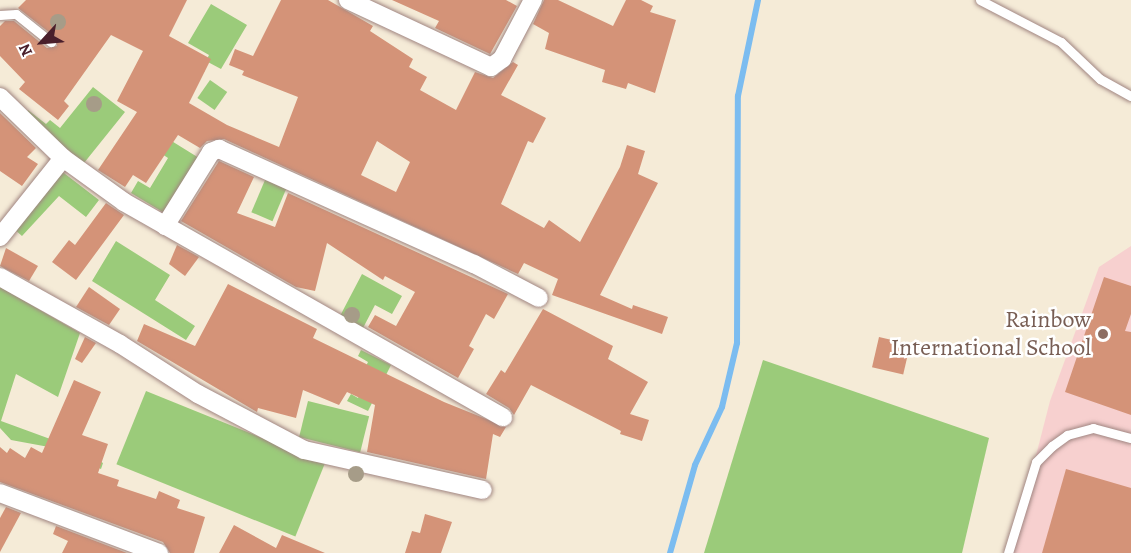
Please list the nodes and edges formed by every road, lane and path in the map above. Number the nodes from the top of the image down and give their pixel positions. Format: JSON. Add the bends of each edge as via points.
{"nodes":[{"id":1,"x":348,"y":0,"type":"edge"},
{"id":2,"x":533,"y":0,"type":"edge"},
{"id":3,"x":980,"y":0,"type":"edge"},
{"id":4,"x":0,"y":15,"type":"edge"},
{"id":5,"x":51,"y":42,"type":"dead end"},
{"id":6,"x":1131,"y":96,"type":"edge"},
{"id":7,"x":0,"y":97,"type":"edge"},
{"id":8,"x":63,"y":158,"type":"junction"},
{"id":9,"x":165,"y":226,"type":"junction"},
{"id":10,"x":0,"y":237,"type":"edge"},
{"id":11,"x":0,"y":277,"type":"edge"},
{"id":12,"x":539,"y":298,"type":"dead end"},
{"id":13,"x":503,"y":417,"type":"dead end"},
{"id":14,"x":1131,"y":438,"type":"edge"},
{"id":15,"x":483,"y":490,"type":"dead end"},
{"id":16,"x":0,"y":493,"type":"edge"},
{"id":17,"x":159,"y":553,"type":"edge"},
{"id":18,"x":1008,"y":553,"type":"edge"}],
"edges":[{"from":1,"to":2,"type":"street","via":[[491,67],[502,59]]},
{"from":3,"to":6,"type":"lane","via":[[1061,42],[1100,79]]},
{"from":4,"to":5,"type":"lane","via":[[15,14]]},
{"from":7,"to":8,"type":"street"},
{"from":8,"to":9,"type":"street"},
{"from":8,"to":10,"type":"street"},
{"from":9,"to":12,"type":"street","via":[[211,152],[219,149],[474,264]]},
{"from":9,"to":13,"type":"street"},
{"from":11,"to":15,"type":"street","via":[[120,344],[198,394],[304,450]]},
{"from":14,"to":18,"type":"lane","via":[[1093,428],[1067,435],[1052,446],[1036,462]]},
{"from":16,"to":17,"type":"street"}]}
